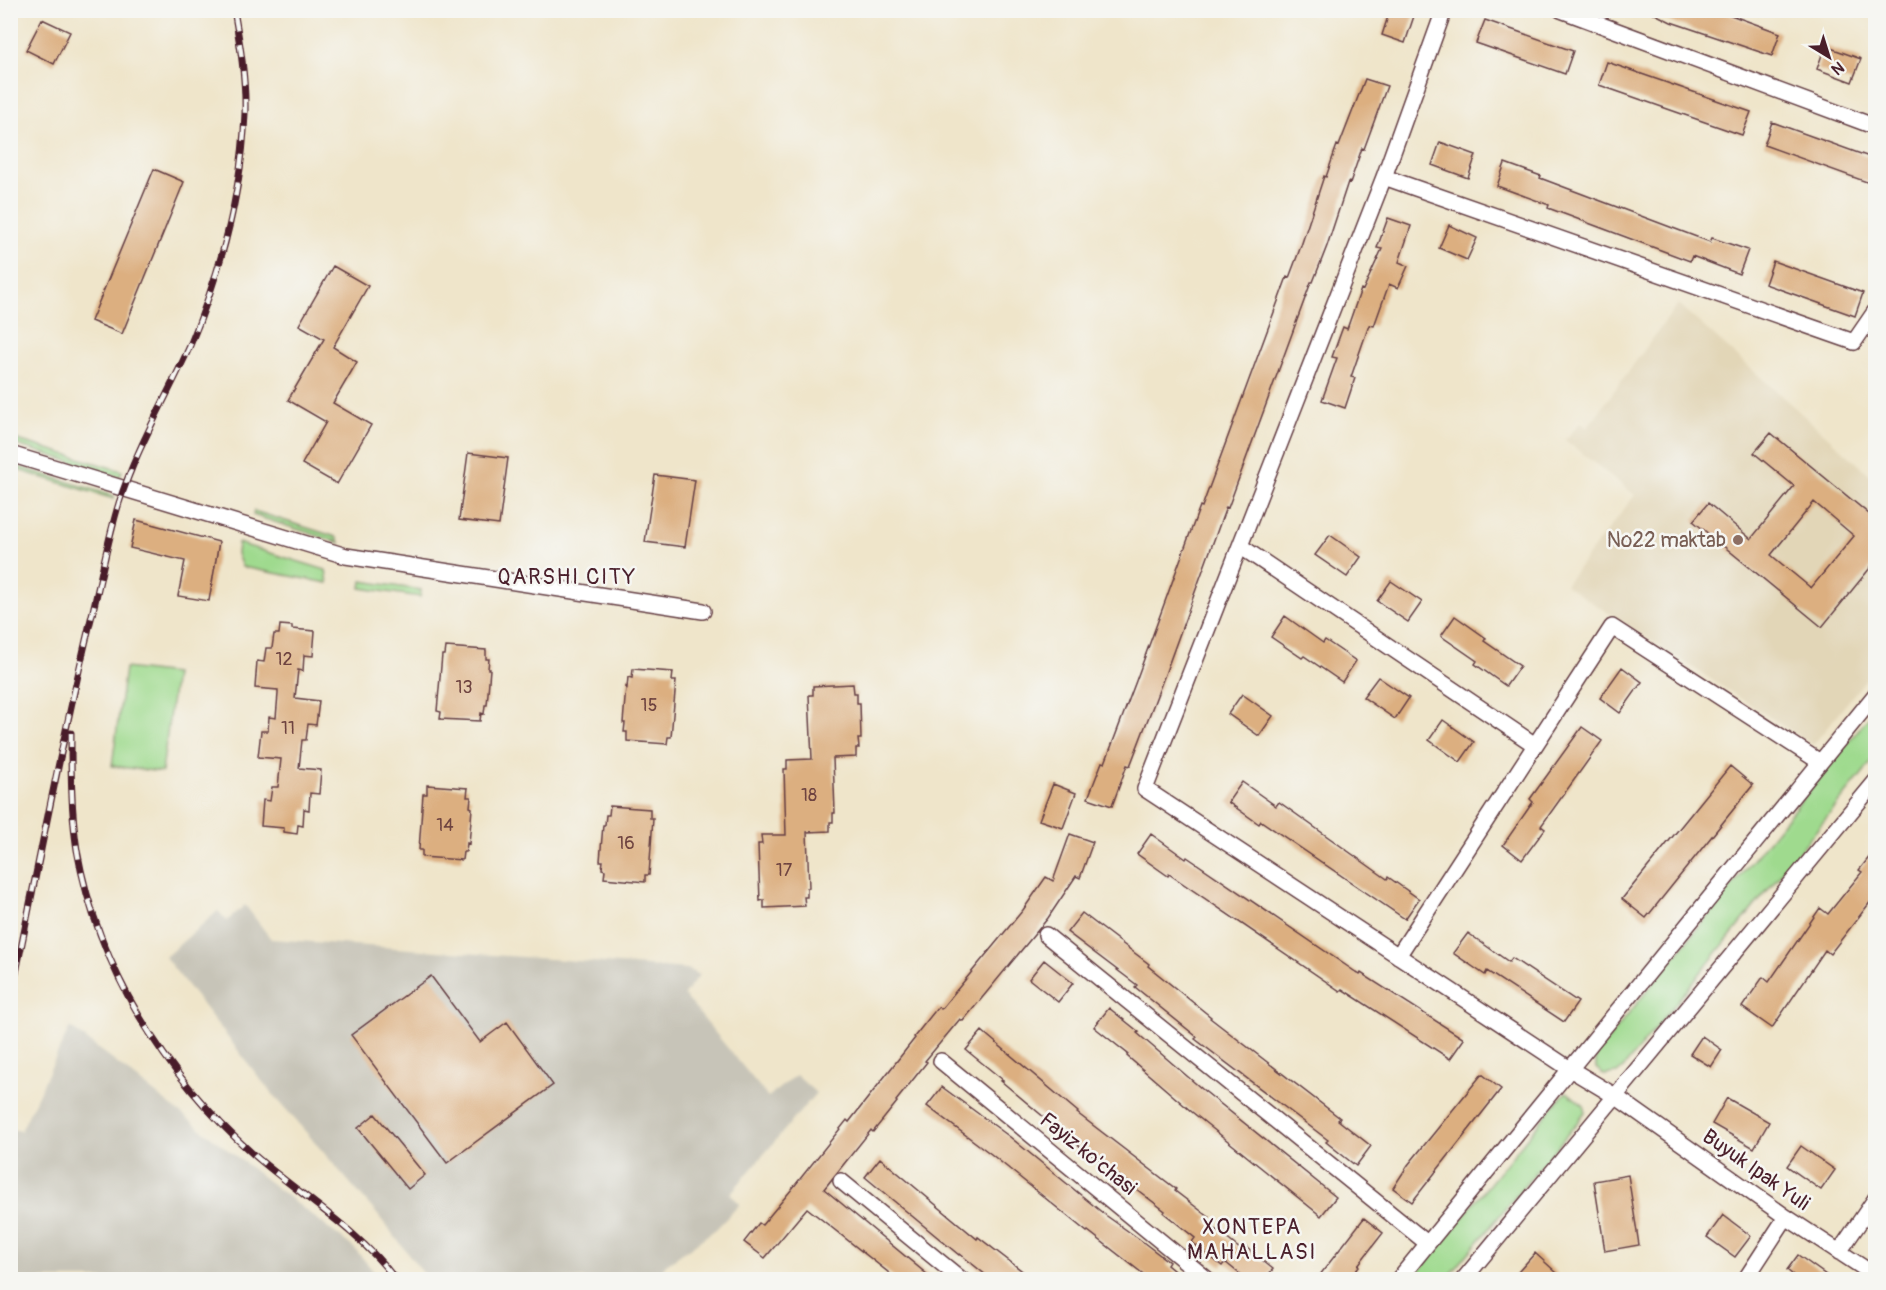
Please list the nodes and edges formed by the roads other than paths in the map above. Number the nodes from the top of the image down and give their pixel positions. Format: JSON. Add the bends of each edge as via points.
{"nodes":[{"id":1,"x":1444,"y":10,"type":"edge"},
{"id":2,"x":1561,"y":10,"type":"edge"},
{"id":3,"x":1875,"y":127,"type":"edge"},
{"id":4,"x":1384,"y":177,"type":"junction"},
{"id":5,"x":1875,"y":310,"type":"edge"},
{"id":6,"x":10,"y":454,"type":"edge"},
{"id":7,"x":1240,"y":546,"type":"junction"},
{"id":8,"x":703,"y":611,"type":"dead end"},
{"id":9,"x":1875,"y":694,"type":"edge"},
{"id":10,"x":1535,"y":745,"type":"junction"},
{"id":11,"x":1820,"y":762,"type":"junction"},
{"id":12,"x":1875,"y":781,"type":"edge"},
{"id":13,"x":1046,"y":935,"type":"dead end"},
{"id":14,"x":1398,"y":956,"type":"junction"},
{"id":15,"x":941,"y":1061,"type":"dead end"},
{"id":16,"x":1570,"y":1069,"type":"junction"},
{"id":17,"x":1615,"y":1096,"type":"junction"},
{"id":18,"x":841,"y":1181,"type":"dead end"},
{"id":19,"x":1875,"y":1198,"type":"edge"},
{"id":20,"x":1786,"y":1217,"type":"junction"},
{"id":21,"x":1427,"y":1244,"type":"junction"},
{"id":22,"x":1839,"y":1252,"type":"junction"},
{"id":23,"x":1875,"y":1276,"type":"edge"},
{"id":24,"x":962,"y":1280,"type":"edge"},
{"id":25,"x":1208,"y":1280,"type":"edge"},
{"id":26,"x":1398,"y":1280,"type":"edge"},
{"id":27,"x":1463,"y":1280,"type":"edge"},
{"id":28,"x":1745,"y":1280,"type":"edge"}],
"edges":[{"from":1,"to":4,"type":"street"},
{"from":2,"to":3,"type":"street"},
{"from":4,"to":5,"type":"street","via":[[1854,342]]},
{"from":4,"to":7,"type":"street"},
{"from":6,"to":8,"type":"street","via":[[346,556]]},
{"from":7,"to":10,"type":"street"},
{"from":7,"to":14,"type":"street","name":"Buyuk Ipak Yuli","via":[[1145,789]]},
{"from":9,"to":11,"type":"street"},
{"from":10,"to":11,"type":"street","via":[[1612,627]]},
{"from":10,"to":14,"type":"street"},
{"from":11,"to":16,"type":"street"},
{"from":12,"to":17,"type":"street"},
{"from":13,"to":21,"type":"street"},
{"from":14,"to":16,"type":"street","name":"Buyuk Ipak Yuli"},
{"from":15,"to":25,"type":"street","name":"Fayiz ko'chasi"},
{"from":16,"to":17,"type":"street","name":"Buyuk Ipak Yuli"},
{"from":16,"to":21,"type":"street"},
{"from":17,"to":20,"type":"street","name":"Buyuk Ipak Yuli"},
{"from":17,"to":27,"type":"street"},
{"from":18,"to":24,"type":"street"},
{"from":19,"to":22,"type":"street"},
{"from":20,"to":22,"type":"street","name":"Buyuk Ipak Yuli"},
{"from":20,"to":28,"type":"street"},
{"from":21,"to":26,"type":"street"},
{"from":22,"to":23,"type":"street","name":"Buyuk Ipak Yuli"}]}
